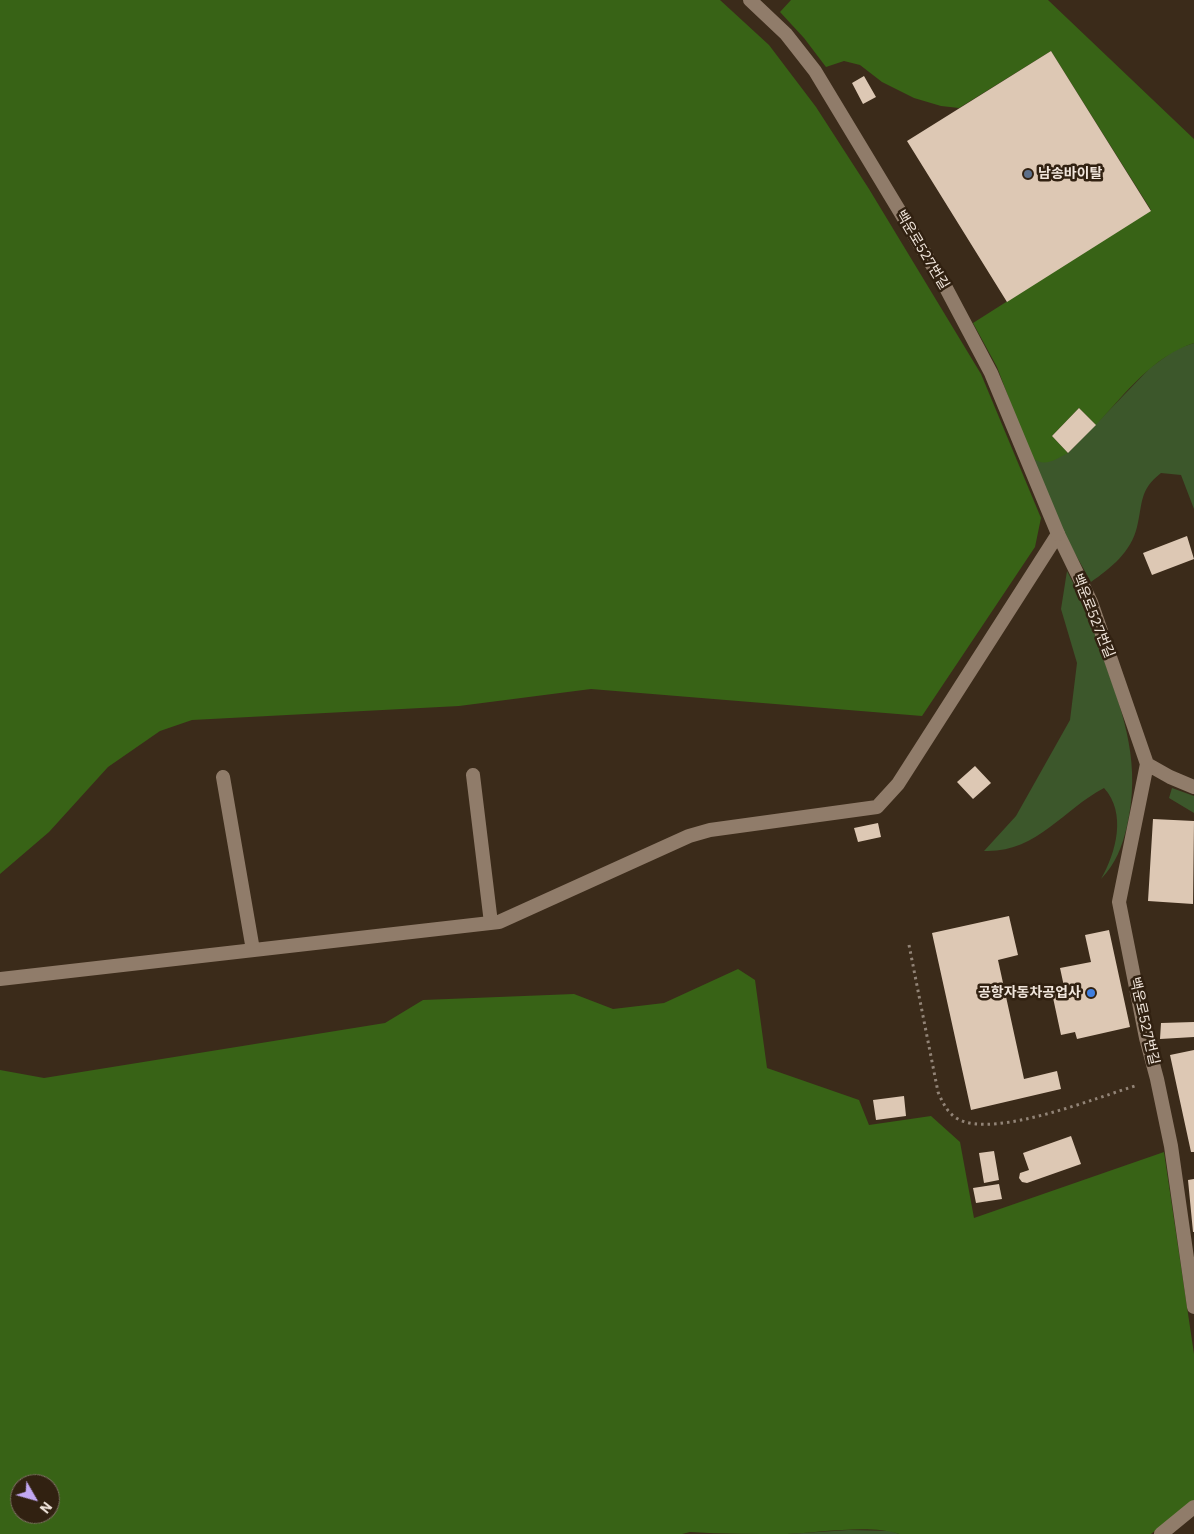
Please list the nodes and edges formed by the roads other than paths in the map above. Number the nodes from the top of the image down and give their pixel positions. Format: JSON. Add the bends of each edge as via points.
{"nodes":[{"id":1,"x":750,"y":0,"type":"edge"},
{"id":2,"x":1058,"y":534,"type":"junction"},
{"id":3,"x":1147,"y":764,"type":"junction"},
{"id":4,"x":473,"y":775,"type":"dead end"},
{"id":5,"x":223,"y":777,"type":"dead end"},
{"id":6,"x":1194,"y":787,"type":"edge"},
{"id":7,"x":491,"y":922,"type":"junction"},
{"id":8,"x":254,"y":950,"type":"junction"},
{"id":9,"x":0,"y":979,"type":"edge"},
{"id":10,"x":1194,"y":1307,"type":"edge"},
{"id":11,"x":1194,"y":1507,"type":"edge"},
{"id":12,"x":1161,"y":1534,"type":"edge"}],
"edges":[{"from":1,"to":2,"type":"street","name":"백운로527번길","via":[[786,34],[815,71],[946,288],[991,373]]},
{"from":2,"to":3,"type":"street","name":"백운로527번길","via":[[1091,602]]},
{"from":2,"to":7,"type":"street","via":[[898,784],[877,807],[710,830],[689,836],[513,916]]},
{"from":3,"to":6,"type":"street"},
{"from":3,"to":10,"type":"street","name":"백운로527번길","via":[[1119,902],[1172,1146]]},
{"from":4,"to":7,"type":"street"},
{"from":5,"to":8,"type":"street"},
{"from":7,"to":8,"type":"street"},
{"from":8,"to":9,"type":"street"},
{"from":11,"to":12,"type":"street"}]}
